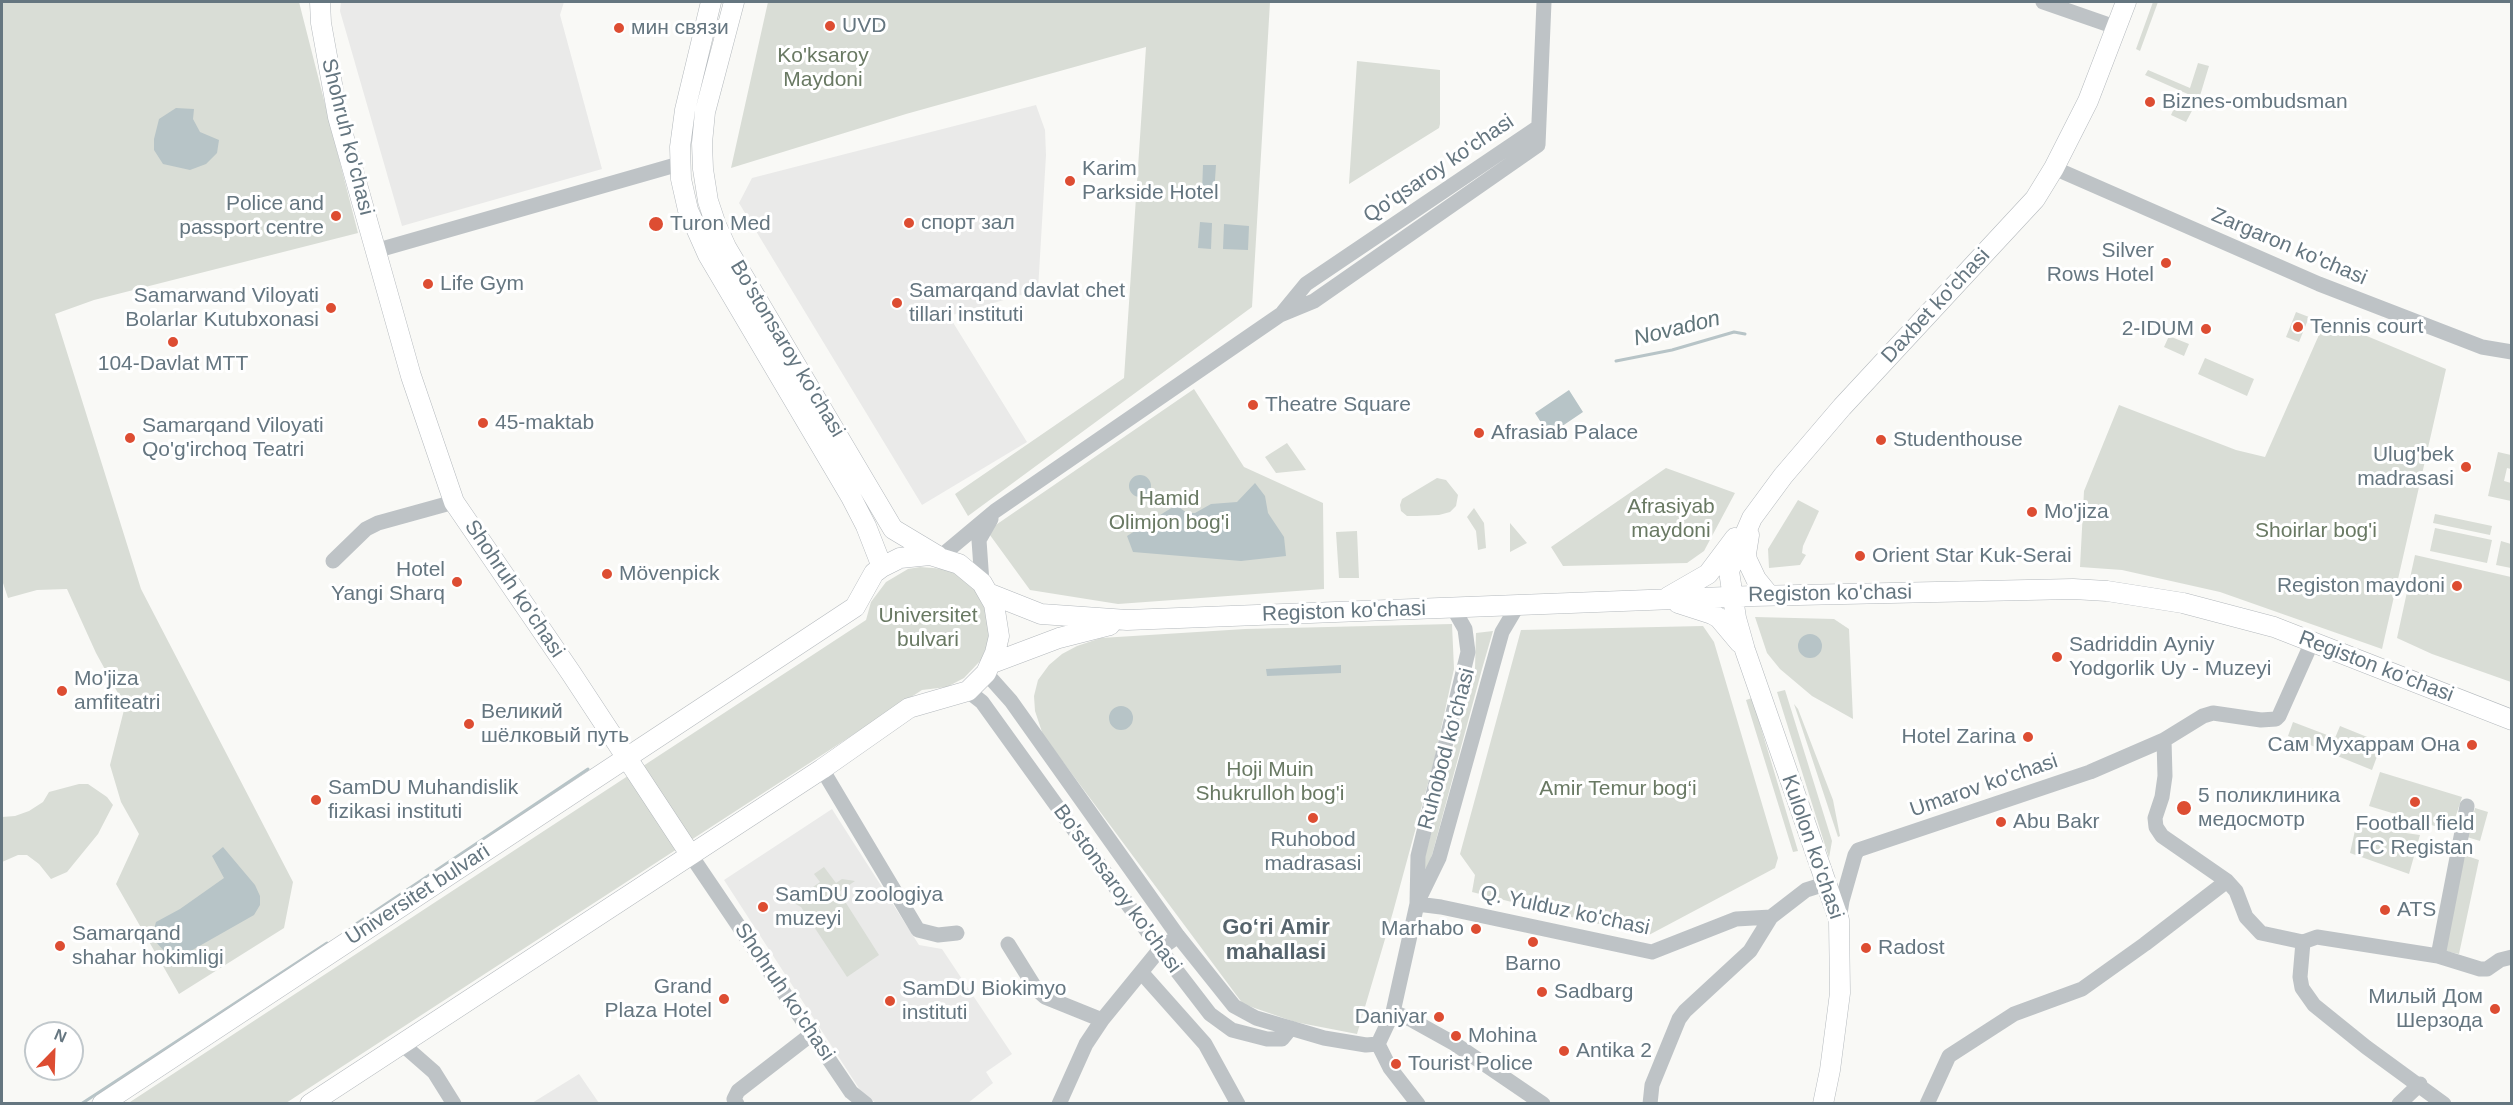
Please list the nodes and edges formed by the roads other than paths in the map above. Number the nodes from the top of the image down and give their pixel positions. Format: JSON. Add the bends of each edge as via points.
{"nodes":[{"id":1,"x":320,"y":2,"type":"edge"},
{"id":2,"x":711,"y":2,"type":"edge"},
{"id":3,"x":734,"y":2,"type":"edge"},
{"id":4,"x":1544,"y":2,"type":"edge"},
{"id":5,"x":2043,"y":2,"type":"edge"},
{"id":6,"x":2126,"y":2,"type":"edge"},
{"id":7,"x":2118,"y":28,"type":"junction"},
{"id":8,"x":679,"y":164,"type":"junction"},
{"id":9,"x":2054,"y":168,"type":"junction"},
{"id":10,"x":375,"y":251,"type":"junction"},
{"id":11,"x":2511,"y":352,"type":"edge"},
{"id":12,"x":454,"y":502,"type":"junction"},
{"id":13,"x":995,"y":511,"type":"junction"},
{"id":14,"x":1752,"y":518,"type":"junction"},
{"id":15,"x":866,"y":526,"type":"junction"},
{"id":16,"x":940,"y":557,"type":"junction"},
{"id":17,"x":333,"y":561,"type":"dead end"},
{"id":18,"x":882,"y":567,"type":"junction"},
{"id":19,"x":985,"y":588,"type":"junction"},
{"id":20,"x":1732,"y":596,"type":"junction"},
{"id":21,"x":1769,"y":596,"type":"junction"},
{"id":22,"x":1664,"y":599,"type":"junction"},
{"id":23,"x":1518,"y":605,"type":"junction"},
{"id":24,"x":855,"y":607,"type":"junction"},
{"id":25,"x":1453,"y":608,"type":"junction"},
{"id":26,"x":1127,"y":620,"type":"junction"},
{"id":27,"x":2312,"y":642,"type":"junction"},
{"id":28,"x":1745,"y":650,"type":"junction"},
{"id":29,"x":988,"y":668,"type":"junction"},
{"id":30,"x":968,"y":691,"type":"junction"},
{"id":31,"x":2511,"y":720,"type":"edge"},
{"id":32,"x":2164,"y":740,"type":"junction"},
{"id":33,"x":627,"y":757,"type":"junction"},
{"id":34,"x":822,"y":769,"type":"junction"},
{"id":35,"x":2467,"y":806,"type":"dead end"},
{"id":36,"x":690,"y":854,"type":"junction"},
{"id":37,"x":2227,"y":881,"type":"junction"},
{"id":38,"x":1825,"y":884,"type":"junction"},
{"id":39,"x":1417,"y":904,"type":"junction"},
{"id":40,"x":1771,"y":917,"type":"junction"},
{"id":41,"x":1839,"y":920,"type":"junction"},
{"id":42,"x":957,"y":933,"type":"dead end"},
{"id":43,"x":1178,"y":936,"type":"junction"},
{"id":44,"x":2303,"y":942,"type":"junction"},
{"id":45,"x":1008,"y":944,"type":"dead end"},
{"id":46,"x":1160,"y":949,"type":"junction"},
{"id":47,"x":2438,"y":956,"type":"junction"},
{"id":48,"x":2511,"y":957,"type":"edge"},
{"id":49,"x":1141,"y":972,"type":"junction"},
{"id":50,"x":1393,"y":1012,"type":"junction"},
{"id":51,"x":1102,"y":1020,"type":"junction"},
{"id":52,"x":1291,"y":1028,"type":"junction"},
{"id":53,"x":813,"y":1033,"type":"junction"},
{"id":54,"x":402,"y":1044,"type":"junction"},
{"id":55,"x":1378,"y":1044,"type":"junction"},
{"id":56,"x":2420,"y":1084,"type":"junction"},
{"id":57,"x":102,"y":1104,"type":"edge"},
{"id":58,"x":310,"y":1104,"type":"edge"},
{"id":59,"x":454,"y":1104,"type":"edge"},
{"id":60,"x":737,"y":1104,"type":"edge"},
{"id":61,"x":866,"y":1104,"type":"edge"},
{"id":62,"x":1059,"y":1104,"type":"edge"},
{"id":63,"x":1238,"y":1104,"type":"edge"},
{"id":64,"x":1418,"y":1104,"type":"edge"},
{"id":65,"x":1543,"y":1104,"type":"edge"},
{"id":66,"x":1650,"y":1104,"type":"edge"},
{"id":67,"x":1823,"y":1104,"type":"edge"},
{"id":68,"x":1928,"y":1104,"type":"edge"},
{"id":69,"x":2399,"y":1104,"type":"edge"},
{"id":70,"x":2444,"y":1104,"type":"edge"}],
"edges":[{"from":1,"to":10,"type":"main road","name":"Shohruh ko'chasi","via":[[338,117]]},
{"from":2,"to":8,"type":"main road","name":"Bo'stonsaroy ko'chasi","via":[[685,110]]},
{"from":3,"to":16,"type":"main road","name":"Bo'stonsaroy ko'chasi","via":[[705,112],[702,142],[708,201],[716,225],[893,529]]},
{"from":4,"to":13,"type":"street","name":"Qo'qsaroy ko'chasi","via":[[1538,145],[1314,301],[1280,315]]},
{"from":5,"to":7,"type":"street"},
{"from":6,"to":7,"type":"main road","name":"Daxbet ko'chasi"},
{"from":7,"to":9,"type":"main road","name":"Daxbet ko'chasi","via":[[2088,101]]},
{"from":8,"to":10,"type":"street"},
{"from":8,"to":15,"type":"main road","name":"Bo'stonsaroy ko'chasi","via":[[688,210],[708,255]]},
{"from":9,"to":11,"type":"street","name":"Zargaron ko'chasi","via":[[2319,284],[2481,348]]},
{"from":9,"to":14,"type":"main road","name":"Daxbet ko'chasi","via":[[2023,214],[1842,408]]},
{"from":10,"to":12,"type":"main road","name":"Shohruh ko'chasi","via":[[417,398]]},
{"from":12,"to":17,"type":"street","via":[[366,528]]},
{"from":12,"to":33,"type":"main road","name":"Shohruh ko'chasi"},
{"from":13,"to":16,"type":"street","name":"Qo'qsaroy ko'chasi"},
{"from":13,"to":19,"type":"street","name":"Qo'qsaroy ko'chasi","via":[[979,540]]},
{"from":14,"to":20,"type":"main road","name":"Daxbet ko'chasi","via":[[1729,571]]},
{"from":14,"to":21,"type":"main road","via":[[1747,560]]},
{"from":14,"to":22,"type":"main road","via":[[1707,574]]},
{"from":15,"to":18,"type":"main road","name":"Bo'stonsaroy ko'chasi"},
{"from":15,"to":24,"type":"main road"},
{"from":16,"to":18,"type":"main road","via":[[910,556]]},
{"from":16,"to":19,"type":"main road","name":"Bo'stonsaroy ko'chasi","via":[[960,564]]},
{"from":18,"to":24,"type":"main road","via":[[874,573]]},
{"from":19,"to":26,"type":"main road","name":"Registon ko'chasi","via":[[1041,614]]},
{"from":19,"to":29,"type":"main road","via":[[996,612],[999,636]]},
{"from":20,"to":21,"type":"main road","name":"Registon ko'chasi"},
{"from":20,"to":22,"type":"main road","name":"Registon ko'chasi"},
{"from":20,"to":28,"type":"main road","name":"Kulolon ko'chasi"},
{"from":21,"to":27,"type":"main road","name":"Registon ko'chasi","via":[[2107,591],[2183,603],[2274,627]]},
{"from":22,"to":23,"type":"main road","name":"Registon ko'chasi"},
{"from":22,"to":28,"type":"main road","via":[[1719,618]]},
{"from":23,"to":25,"type":"main road","name":"Registon ko'chasi"},
{"from":23,"to":39,"type":"street","name":"Ruhobod ko'chasi","via":[[1502,632],[1439,858]]},
{"from":24,"to":33,"type":"main road","name":"Universitet bulvari"},
{"from":25,"to":26,"type":"main road","name":"Registon ko'chasi"},
{"from":25,"to":39,"type":"street","name":"Ruhobod ko'chasi","via":[[1465,628],[1468,652],[1418,856]]},
{"from":26,"to":29,"type":"main road","name":"Registon ko'chasi","via":[[1059,638]]},
{"from":27,"to":31,"type":"main road","name":"Registon ko'chasi"},
{"from":27,"to":32,"type":"street","name":"Umarov ko'chasi","via":[[2276,719],[2214,712]]},
{"from":28,"to":38,"type":"main road","name":"Kulolon ko'chasi"},
{"from":29,"to":30,"type":"main road"},
{"from":29,"to":43,"type":"street","name":"Bo'stonsaroy ko'chasi"},
{"from":30,"to":34,"type":"main road","via":[[909,708]]},
{"from":30,"to":46,"type":"street","name":"Bo'stonsaroy ko'chasi","via":[[982,702]]},
{"from":32,"to":37,"type":"street","via":[[2164,776],[2156,827],[2162,836]]},
{"from":32,"to":41,"type":"street","name":"Umarov ko'chasi","via":[[2090,772],[1858,850]]},
{"from":33,"to":36,"type":"main road","name":"Shohruh ko'chasi"},
{"from":33,"to":57,"type":"main road","name":"Universitet bulvari"},
{"from":34,"to":36,"type":"main road"},
{"from":34,"to":42,"type":"street","via":[[918,930],[938,935]]},
{"from":35,"to":47,"type":"street"},
{"from":36,"to":53,"type":"street","name":"Shohruh ko'chasi"},
{"from":36,"to":54,"type":"main road"},
{"from":37,"to":44,"type":"street","via":[[2255,928]]},
{"from":37,"to":68,"type":"street","via":[[2082,989],[2014,1014],[1949,1056]]},
{"from":38,"to":40,"type":"street","via":[[1806,890]]},
{"from":38,"to":41,"type":"main road","name":"Kulolon ko'chasi"},
{"from":39,"to":40,"type":"street","name":"Q. Yulduz ko'chasi","via":[[1652,952],[1736,919]]},
{"from":39,"to":50,"type":"street","name":"Ruhobod ko'chasi"},
{"from":40,"to":66,"type":"street","via":[[1750,951],[1679,1019],[1652,1085]]},
{"from":41,"to":67,"type":"main road","name":"Kulolon ko'chasi","via":[[1840,993]]},
{"from":43,"to":46,"type":"street"},
{"from":43,"to":52,"type":"street","name":"Bo'stonsaroy ko'chasi","via":[[1234,1006],[1256,1018]]},
{"from":44,"to":47,"type":"street","via":[[2317,937]]},
{"from":44,"to":56,"type":"street","via":[[2300,977],[2302,988],[2314,1005]]},
{"from":45,"to":51,"type":"street","via":[[1045,998]]},
{"from":46,"to":49,"type":"street"},
{"from":46,"to":52,"type":"street","name":"Bo'stonsaroy ko'chasi","via":[[1210,1014],[1232,1030],[1281,1039]]},
{"from":47,"to":48,"type":"street","via":[[2480,969]]},
{"from":49,"to":51,"type":"street"},
{"from":49,"to":63,"type":"street","via":[[1205,1044]]},
{"from":50,"to":55,"type":"street","name":"Ruhobod ko'chasi"},
{"from":50,"to":65,"type":"street","via":[[1455,1044]]},
{"from":51,"to":62,"type":"street","via":[[1086,1044]]},
{"from":52,"to":55,"type":"street","name":"Bo'stonsaroy ko'chasi","via":[[1343,1041]]},
{"from":53,"to":60,"type":"street","via":[[738,1090],[734,1099]]},
{"from":53,"to":61,"type":"street","name":"Shohruh ko'chasi","via":[[851,1092]]},
{"from":54,"to":58,"type":"main road"},
{"from":54,"to":59,"type":"street","via":[[434,1072]]},
{"from":55,"to":64,"type":"street","via":[[1390,1068]]},
{"from":56,"to":69,"type":"street"},
{"from":56,"to":70,"type":"street"}]}
